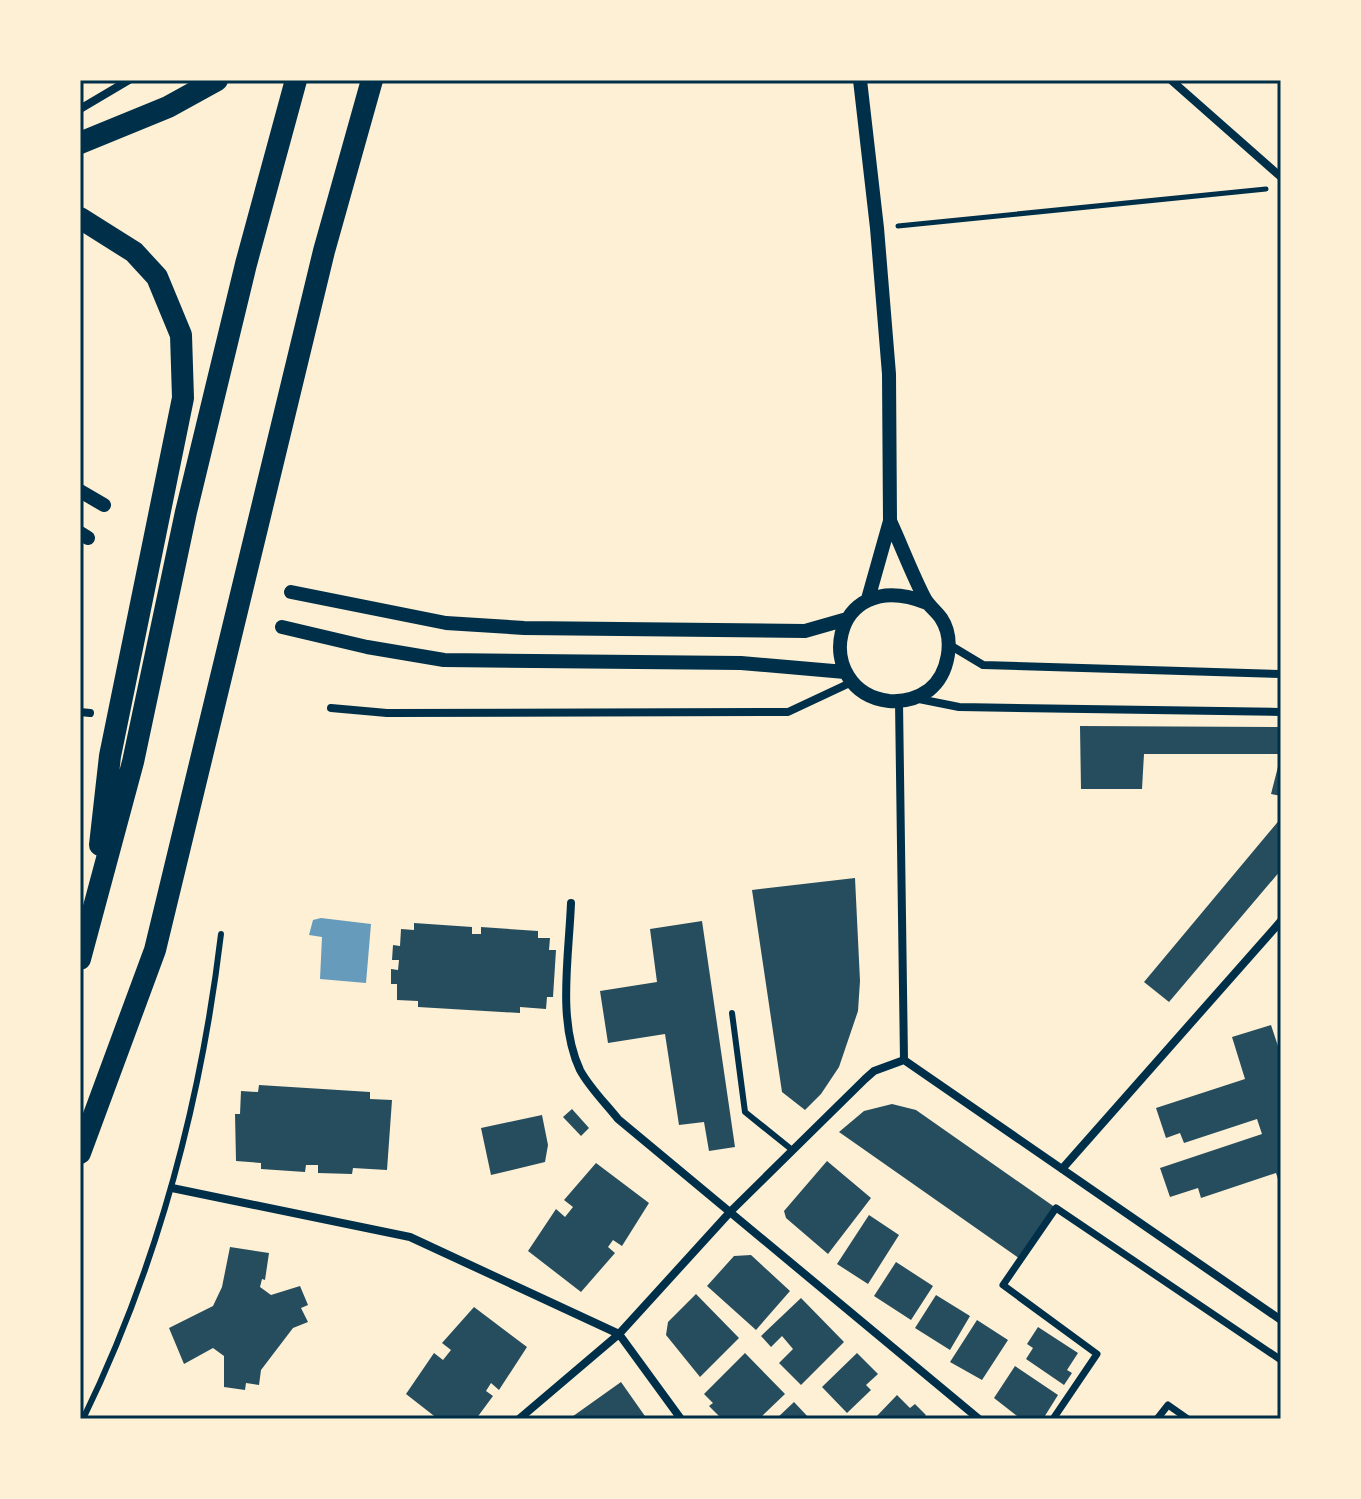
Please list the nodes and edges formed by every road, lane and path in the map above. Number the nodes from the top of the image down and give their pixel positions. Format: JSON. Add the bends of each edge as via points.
{"nodes":[{"id":1,"x":129,"y":80,"type":"edge"},
{"id":2,"x":217,"y":80,"type":"edge"},
{"id":3,"x":296,"y":80,"type":"edge"},
{"id":4,"x":372,"y":80,"type":"edge"},
{"id":5,"x":860,"y":80,"type":"edge"},
{"id":6,"x":1171,"y":80,"type":"edge"},
{"id":7,"x":80,"y":109,"type":"edge"},
{"id":8,"x":80,"y":143,"type":"edge"},
{"id":9,"x":1281,"y":177,"type":"edge"},
{"id":10,"x":1281,"y":187,"type":"edge"},
{"id":11,"x":80,"y":218,"type":"edge"},
{"id":12,"x":877,"y":228,"type":"junction"},
{"id":13,"x":80,"y":491,"type":"edge"},
{"id":14,"x":104,"y":505,"type":"dead end"},
{"id":15,"x":890,"y":521,"type":"junction"},
{"id":16,"x":291,"y":592,"type":"dead end"},
{"id":17,"x":868,"y":599,"type":"junction"},
{"id":18,"x":927,"y":603,"type":"junction"},
{"id":19,"x":847,"y":619,"type":"junction"},
{"id":20,"x":282,"y":627,"type":"dead end"},
{"id":21,"x":948,"y":643,"type":"junction"},
{"id":22,"x":1281,"y":674,"type":"edge"},
{"id":23,"x":849,"y":677,"type":"junction"},
{"id":24,"x":906,"y":700,"type":"junction"},
{"id":25,"x":331,"y":708,"type":"dead end"},
{"id":26,"x":80,"y":712,"type":"edge"},
{"id":27,"x":1281,"y":712,"type":"edge"},
{"id":28,"x":90,"y":713,"type":"dead end"},
{"id":29,"x":571,"y":903,"type":"dead end"},
{"id":30,"x":1281,"y":921,"type":"edge"},
{"id":31,"x":90,"y":932,"type":"junction"},
{"id":32,"x":221,"y":934,"type":"dead end"},
{"id":33,"x":80,"y":959,"type":"edge"},
{"id":34,"x":732,"y":1013,"type":"dead end"},
{"id":35,"x":904,"y":1060,"type":"junction"},
{"id":36,"x":791,"y":1149,"type":"junction"},
{"id":37,"x":80,"y":1153,"type":"edge"},
{"id":38,"x":1062,"y":1169,"type":"junction"},
{"id":39,"x":172,"y":1188,"type":"junction"},
{"id":40,"x":731,"y":1211,"type":"junction"},
{"id":41,"x":1281,"y":1320,"type":"edge"},
{"id":42,"x":619,"y":1334,"type":"junction"},
{"id":43,"x":1281,"y":1360,"type":"edge"},
{"id":44,"x":83,"y":1419,"type":"edge"},
{"id":45,"x":519,"y":1419,"type":"edge"},
{"id":46,"x":681,"y":1419,"type":"edge"},
{"id":47,"x":979,"y":1419,"type":"edge"},
{"id":48,"x":1053,"y":1419,"type":"edge"},
{"id":49,"x":1157,"y":1419,"type":"edge"},
{"id":50,"x":1188,"y":1419,"type":"edge"}],
"edges":[{"from":1,"to":7,"type":"street"},
{"from":2,"to":8,"type":"highway","via":[[168,107]]},
{"from":3,"to":31,"type":"highway","via":[[186,512],[133,762]]},
{"from":4,"to":37,"type":"highway","via":[[309,313],[155,950]]},
{"from":5,"to":12,"type":"street"},
{"from":6,"to":9,"type":"street"},
{"from":10,"to":12,"type":"path"},
{"from":11,"to":31,"type":"highway","via":[[134,252],[157,277],[181,335],[183,398],[110,756]]},
{"from":12,"to":15,"type":"street","via":[[889,374]]},
{"from":13,"to":14,"type":"street"},
{"from":15,"to":17,"type":"street"},
{"from":15,"to":18,"type":"street"},
{"from":16,"to":19,"type":"street","via":[[446,623],[524,628],[805,631]]},
{"from":17,"to":18,"type":"street","via":[[902,593]]},
{"from":17,"to":19,"type":"street"},
{"from":18,"to":21,"type":"street","via":[[941,618]]},
{"from":19,"to":23,"type":"street","via":[[840,653]]},
{"from":20,"to":23,"type":"street","via":[[444,660],[741,663]]},
{"from":21,"to":22,"type":"street","via":[[983,665]]},
{"from":21,"to":24,"type":"street","via":[[944,669],[929,689]]},
{"from":23,"to":24,"type":"street","via":[[877,699]]},
{"from":23,"to":25,"type":"street","via":[[788,712],[387,713]]},
{"from":24,"to":27,"type":"street","via":[[959,707]]},
{"from":24,"to":35,"type":"street"},
{"from":26,"to":28,"type":"street"},
{"from":29,"to":40,"type":"street","via":[[567,1027],[581,1070],[618,1119]]},
{"from":30,"to":38,"type":"street"},
{"from":31,"to":33,"type":"highway"},
{"from":32,"to":39,"type":"lane"},
{"from":34,"to":36,"type":"lane","via":[[745,1112]]},
{"from":35,"to":36,"type":"street","via":[[874,1071]]},
{"from":35,"to":38,"type":"street"},
{"from":36,"to":40,"type":"street"},
{"from":38,"to":41,"type":"street"},
{"from":39,"to":42,"type":"street","via":[[410,1237]]},
{"from":39,"to":44,"type":"lane","via":[[118,1347]]},
{"from":40,"to":42,"type":"street"},
{"from":40,"to":47,"type":"street"},
{"from":42,"to":45,"type":"street"},
{"from":42,"to":46,"type":"street"},
{"from":43,"to":48,"type":"street","via":[[1056,1208],[1003,1285],[1097,1354]]},
{"from":49,"to":50,"type":"street","via":[[1168,1405]]}]}
